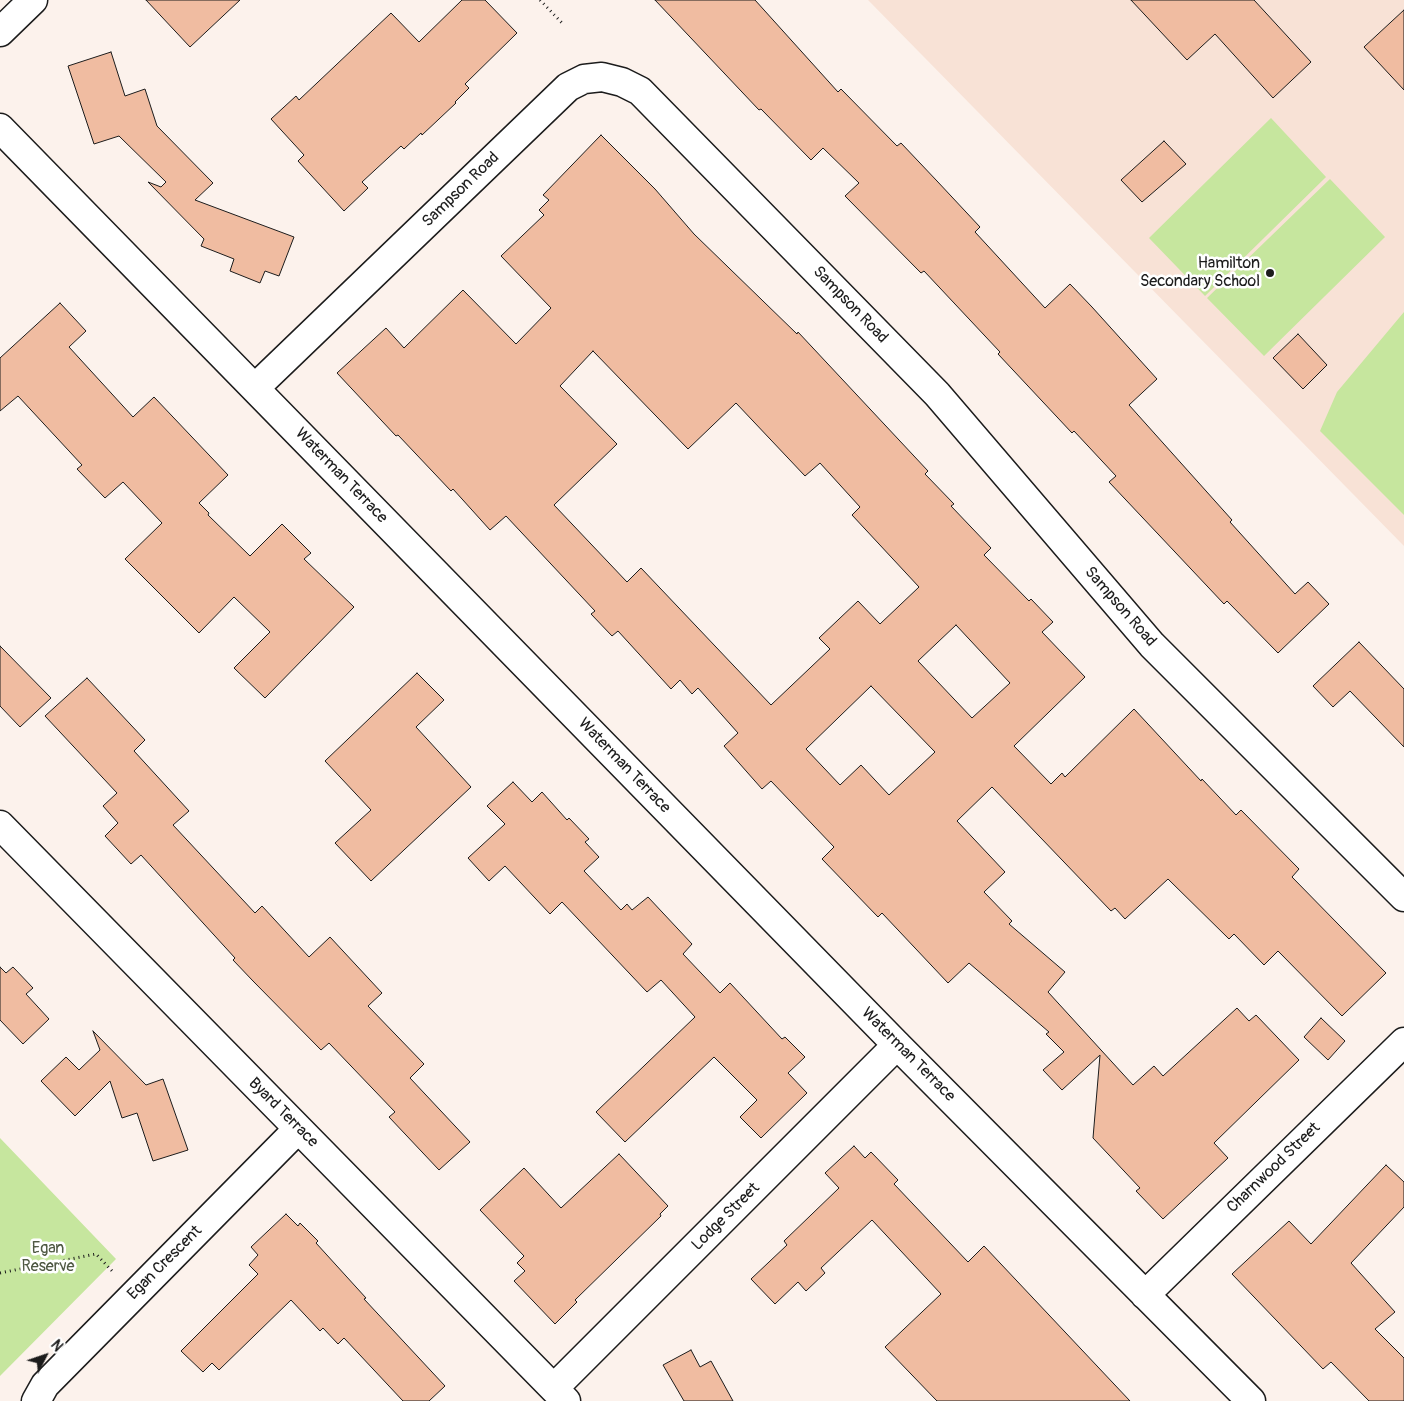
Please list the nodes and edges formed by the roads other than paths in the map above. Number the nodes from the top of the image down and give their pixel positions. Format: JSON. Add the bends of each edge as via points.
{"nodes":[{"id":1,"x":33,"y":0,"type":"edge"},
{"id":2,"x":0,"y":32,"type":"edge"},
{"id":3,"x":0,"y":128,"type":"edge"},
{"id":4,"x":255,"y":388,"type":"junction"},
{"id":5,"x":0,"y":825,"type":"edge"},
{"id":6,"x":1404,"y":897,"type":"edge"},
{"id":7,"x":1404,"y":1042,"type":"edge"},
{"id":8,"x":897,"y":1045,"type":"junction"},
{"id":9,"x":298,"y":1129,"type":"junction"},
{"id":10,"x":1145,"y":1295,"type":"junction"},
{"id":11,"x":560,"y":1395,"type":"edge"},
{"id":12,"x":36,"y":1401,"type":"edge"},
{"id":13,"x":1251,"y":1401,"type":"edge"}],
"edges":[{"from":1,"to":2,"type":"street"},
{"from":3,"to":4,"type":"street","name":"Waterman Terrace"},
{"from":4,"to":6,"type":"street","name":"Sampson Road","via":[[568,87],[584,79],[622,82],[640,91],[937,394],[1152,645]]},
{"from":4,"to":8,"type":"street","name":"Waterman Terrace"},
{"from":5,"to":9,"type":"street","name":"Byard Terrace"},
{"from":7,"to":10,"type":"street","name":"Charnwood Street"},
{"from":8,"to":10,"type":"street","name":"Waterman Terrace"},
{"from":8,"to":11,"type":"street","name":"Lodge Street"},
{"from":9,"to":11,"type":"street","name":"Byard Terrace"},
{"from":9,"to":12,"type":"street","name":"Egan Crescent","via":[[45,1385]]},
{"from":10,"to":13,"type":"street","name":"Waterman Terrace"}]}
